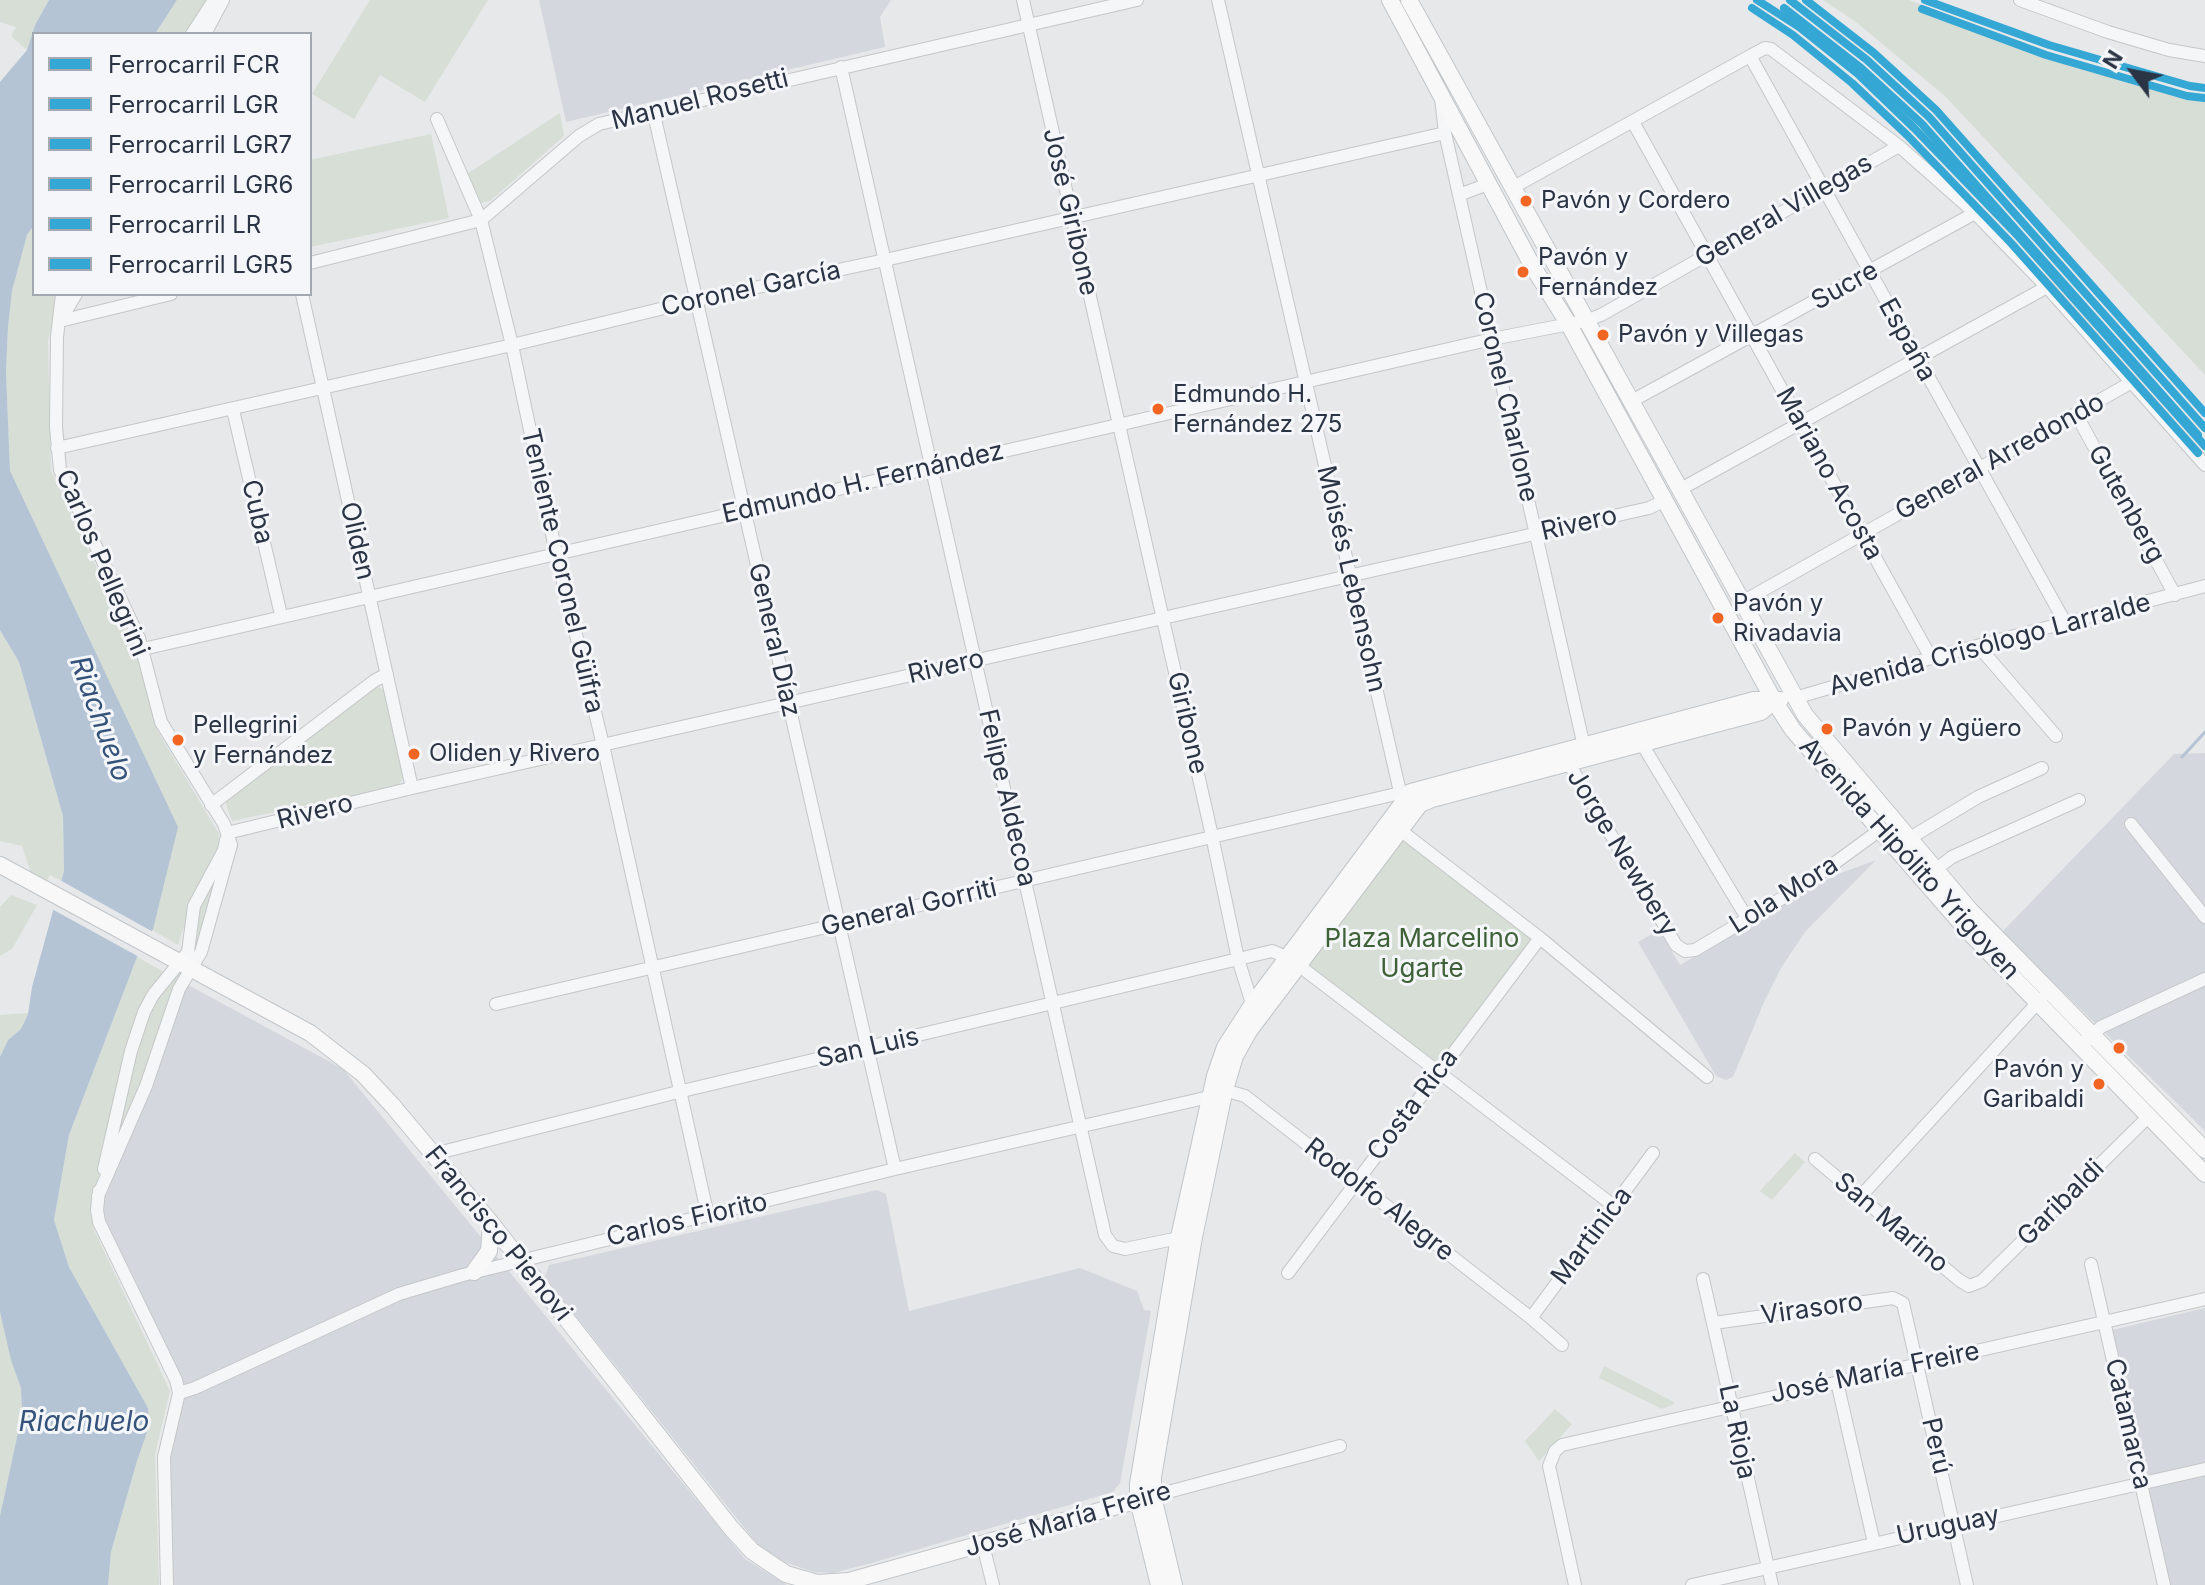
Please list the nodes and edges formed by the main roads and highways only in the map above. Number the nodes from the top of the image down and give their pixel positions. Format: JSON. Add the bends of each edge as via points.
{"nodes":[{"id":1,"x":1390,"y":0,"type":"edge"},
{"id":2,"x":1409,"y":0,"type":"edge"},
{"id":3,"x":1576,"y":322,"type":"junction"},
{"id":4,"x":1672,"y":495,"type":"junction"},
{"id":5,"x":1795,"y":698,"type":"junction"},
{"id":6,"x":1774,"y":701,"type":"junction"},
{"id":7,"x":1586,"y":752,"type":"junction"},
{"id":8,"x":1565,"y":757,"type":"junction"},
{"id":9,"x":1902,"y":843,"type":"junction"},
{"id":10,"x":0,"y":865,"type":"edge"},
{"id":11,"x":1294,"y":962,"type":"junction"},
{"id":12,"x":2044,"y":996,"type":"junction"},
{"id":13,"x":2087,"y":1040,"type":"junction"},
{"id":14,"x":2205,"y":1150,"type":"edge"},
{"id":15,"x":2205,"y":1174,"type":"edge"},
{"id":16,"x":491,"y":1223,"type":"junction"},
{"id":17,"x":474,"y":1272,"type":"road end"},
{"id":18,"x":1145,"y":1498,"type":"junction"},
{"id":19,"x":796,"y":1582,"type":"edge"},
{"id":20,"x":1159,"y":1585,"type":"edge"},
{"id":21,"x":1174,"y":1585,"type":"edge"}],
"edges":[{"from":1,"to":3,"type":"main road","name":"Avenida Hipólito Yrigoyen","via":[[1533,267]]},
{"from":2,"to":3,"type":"main road","name":"Avenida Hipólito Yrigoyen","via":[[1512,188]]},
{"from":3,"to":4,"type":"main road","name":"Avenida Hipólito Yrigoyen"},
{"from":3,"to":4,"type":"main road","name":"Avenida Hipólito Yrigoyen","via":[[1630,402]]},
{"from":4,"to":5,"type":"main road","name":"Avenida Hipólito Yrigoyen","via":[[1742,602]]},
{"from":4,"to":6,"type":"main road","name":"Avenida Hipólito Yrigoyen"},
{"from":5,"to":6,"type":"main road","name":"Avenida Crisólogo Larralde"},
{"from":5,"to":9,"type":"main road","name":"Avenida Hipólito Yrigoyen"},
{"from":6,"to":7,"type":"main road","name":"Avenida Crisólogo Larralde","via":[[1754,700]]},
{"from":6,"to":7,"type":"main road","via":[[1761,712],[1642,744]]},
{"from":6,"to":9,"type":"main road","name":"Avenida Hipólito Yrigoyen","via":[[1880,830]]},
{"from":7,"to":8,"type":"main road"},
{"from":8,"to":11,"type":"main road","via":[[1426,801],[1414,810]]},
{"from":8,"to":11,"type":"main road","via":[[1407,794]]},
{"from":9,"to":12,"type":"main road","name":"Avenida Hipólito Yrigoyen","via":[[1935,870]]},
{"from":9,"to":12,"type":"main road","name":"Avenida Hipólito Yrigoyen","via":[[1967,930]]},
{"from":10,"to":16,"type":"main road","name":"Francisco Pienovi","via":[[330,1047],[379,1091]]},
{"from":11,"to":18,"type":"main road","via":[[1225,1047],[1138,1484]]},
{"from":12,"to":13,"type":"main road","name":"Avenida Hipólito Yrigoyen"},
{"from":13,"to":14,"type":"main road","name":"Avenida Hipólito Yrigoyen"},
{"from":13,"to":15,"type":"main road","name":"Avenida Hipólito Yrigoyen"},
{"from":16,"to":17,"type":"main road","via":[[489,1251]]},
{"from":16,"to":19,"type":"main road","name":"Francisco Pienovi","via":[[731,1528],[760,1558]]},
{"from":18,"to":19,"type":"main road","name":"José María Freire","via":[[836,1583]]},
{"from":18,"to":20,"type":"main road"},
{"from":18,"to":21,"type":"main road"}]}
